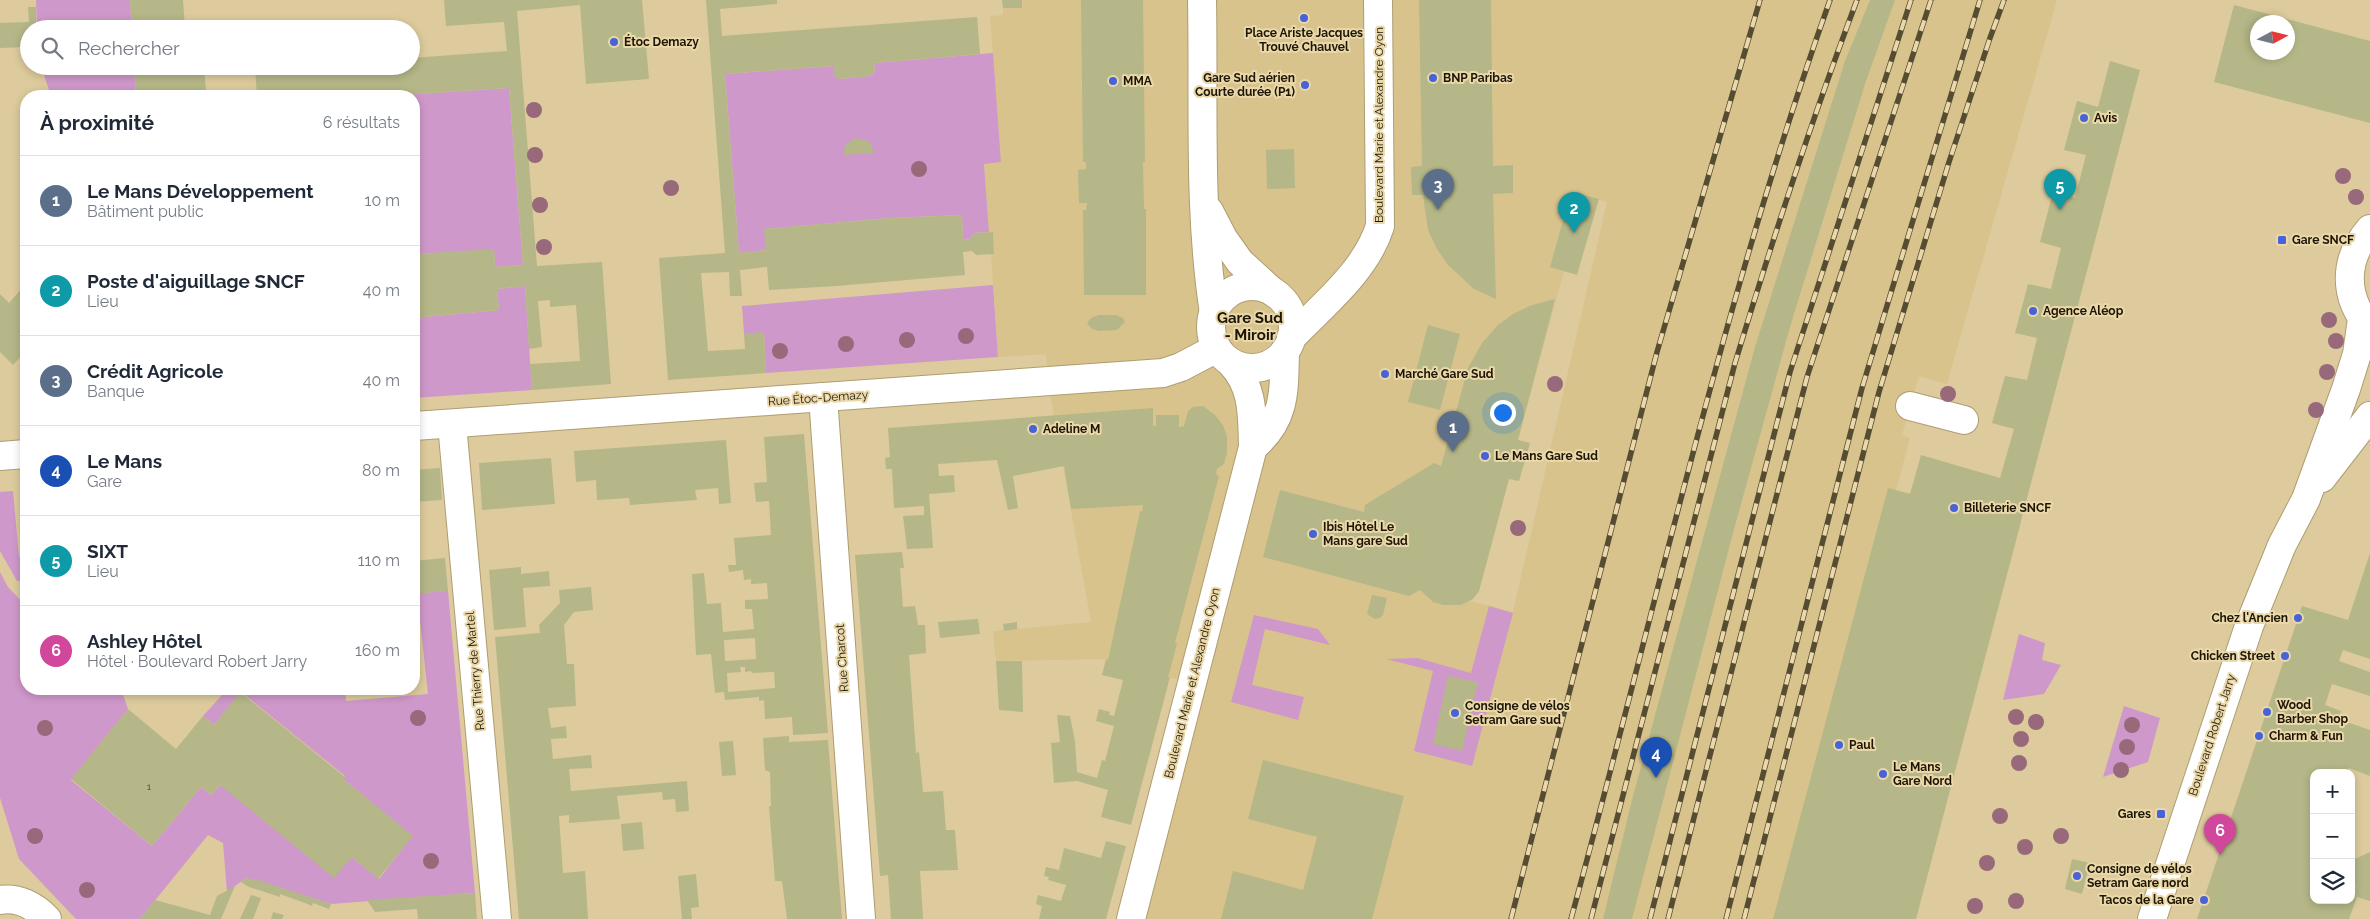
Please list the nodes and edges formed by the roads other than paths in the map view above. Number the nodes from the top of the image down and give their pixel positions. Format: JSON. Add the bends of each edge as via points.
{"nodes":[{"id":1,"x":1202,"y":0,"type":"edge"},
{"id":2,"x":1378,"y":0,"type":"edge"},
{"id":3,"x":1205,"y":203,"type":"junction"},
{"id":4,"x":2370,"y":229,"type":"edge"},
{"id":5,"x":1274,"y":293,"type":"junction"},
{"id":6,"x":1214,"y":313,"type":"junction"},
{"id":7,"x":2366,"y":324,"type":"edge"},
{"id":8,"x":1288,"y":345,"type":"junction"},
{"id":9,"x":1224,"y":355,"type":"junction"},
{"id":10,"x":823,"y":397,"type":"junction"},
{"id":11,"x":1910,"y":406,"type":"dead end"},
{"id":12,"x":2370,"y":416,"type":"edge"},
{"id":13,"x":1964,"y":420,"type":"dead end"},
{"id":14,"x":452,"y":424,"type":"junction"},
{"id":15,"x":420,"y":426,"type":"edge"},
{"id":16,"x":1253,"y":447,"type":"junction"},
{"id":17,"x":20,"y":454,"type":"edge"},
{"id":18,"x":0,"y":456,"type":"edge"},
{"id":19,"x":2306,"y":499,"type":"junction"},
{"id":20,"x":0,"y":900,"type":"edge"},
{"id":21,"x":47,"y":919,"type":"edge"},
{"id":22,"x":497,"y":919,"type":"edge"},
{"id":23,"x":861,"y":919,"type":"edge"},
{"id":24,"x":1131,"y":919,"type":"edge"},
{"id":25,"x":2152,"y":919,"type":"edge"}],
"edges":[{"from":1,"to":3,"type":"street"},
{"from":2,"to":8,"type":"street","name":"Boulevard Marie et Alexandre Oyon","via":[[1380,226],[1372,246],[1350,276]]},
{"from":3,"to":5,"type":"street","via":[[1240,262]]},
{"from":3,"to":6,"type":"street"},
{"from":4,"to":7,"type":"street","via":[[2356,246],[2349,276],[2354,306]]},
{"from":5,"to":6,"type":"street","via":[[1252,287],[1238,289],[1220,302]]},
{"from":5,"to":8,"type":"street","via":[[1285,304],[1291,317]]},
{"from":6,"to":9,"type":"street","via":[[1211,326]]},
{"from":7,"to":19,"type":"street","name":"Boulevard Robert Jarry"},
{"from":8,"to":9,"type":"street","via":[[1280,358],[1262,367],[1248,368]]},
{"from":8,"to":16,"type":"street","name":"Boulevard Marie et Alexandre Oyon","via":[[1278,416],[1264,438]]},
{"from":9,"to":10,"type":"street","name":"Rue Étoc-Demazy","via":[[1163,373]]},
{"from":9,"to":16,"type":"street","name":"Boulevard Marie et Alexandre Oyon","via":[[1242,374],[1248,389]]},
{"from":10,"to":14,"type":"street","name":"Rue Étoc-Demazy"},
{"from":10,"to":23,"type":"street","name":"Rue Charcot"},
{"from":11,"to":13,"type":"street"},
{"from":12,"to":19,"type":"street","name":"Boulevard Robert Jarry"},
{"from":14,"to":15,"type":"street","name":"Rue Étoc-Demazy"},
{"from":14,"to":22,"type":"street","name":"Rue Thierry de Martel"},
{"from":16,"to":24,"type":"street","name":"Boulevard Marie et Alexandre Oyon"},
{"from":17,"to":18,"type":"street"},
{"from":19,"to":25,"type":"street","name":"Boulevard Robert Jarry","via":[[2282,545],[2249,626]]},
{"from":20,"to":21,"type":"street","via":[[21,901]]}]}
